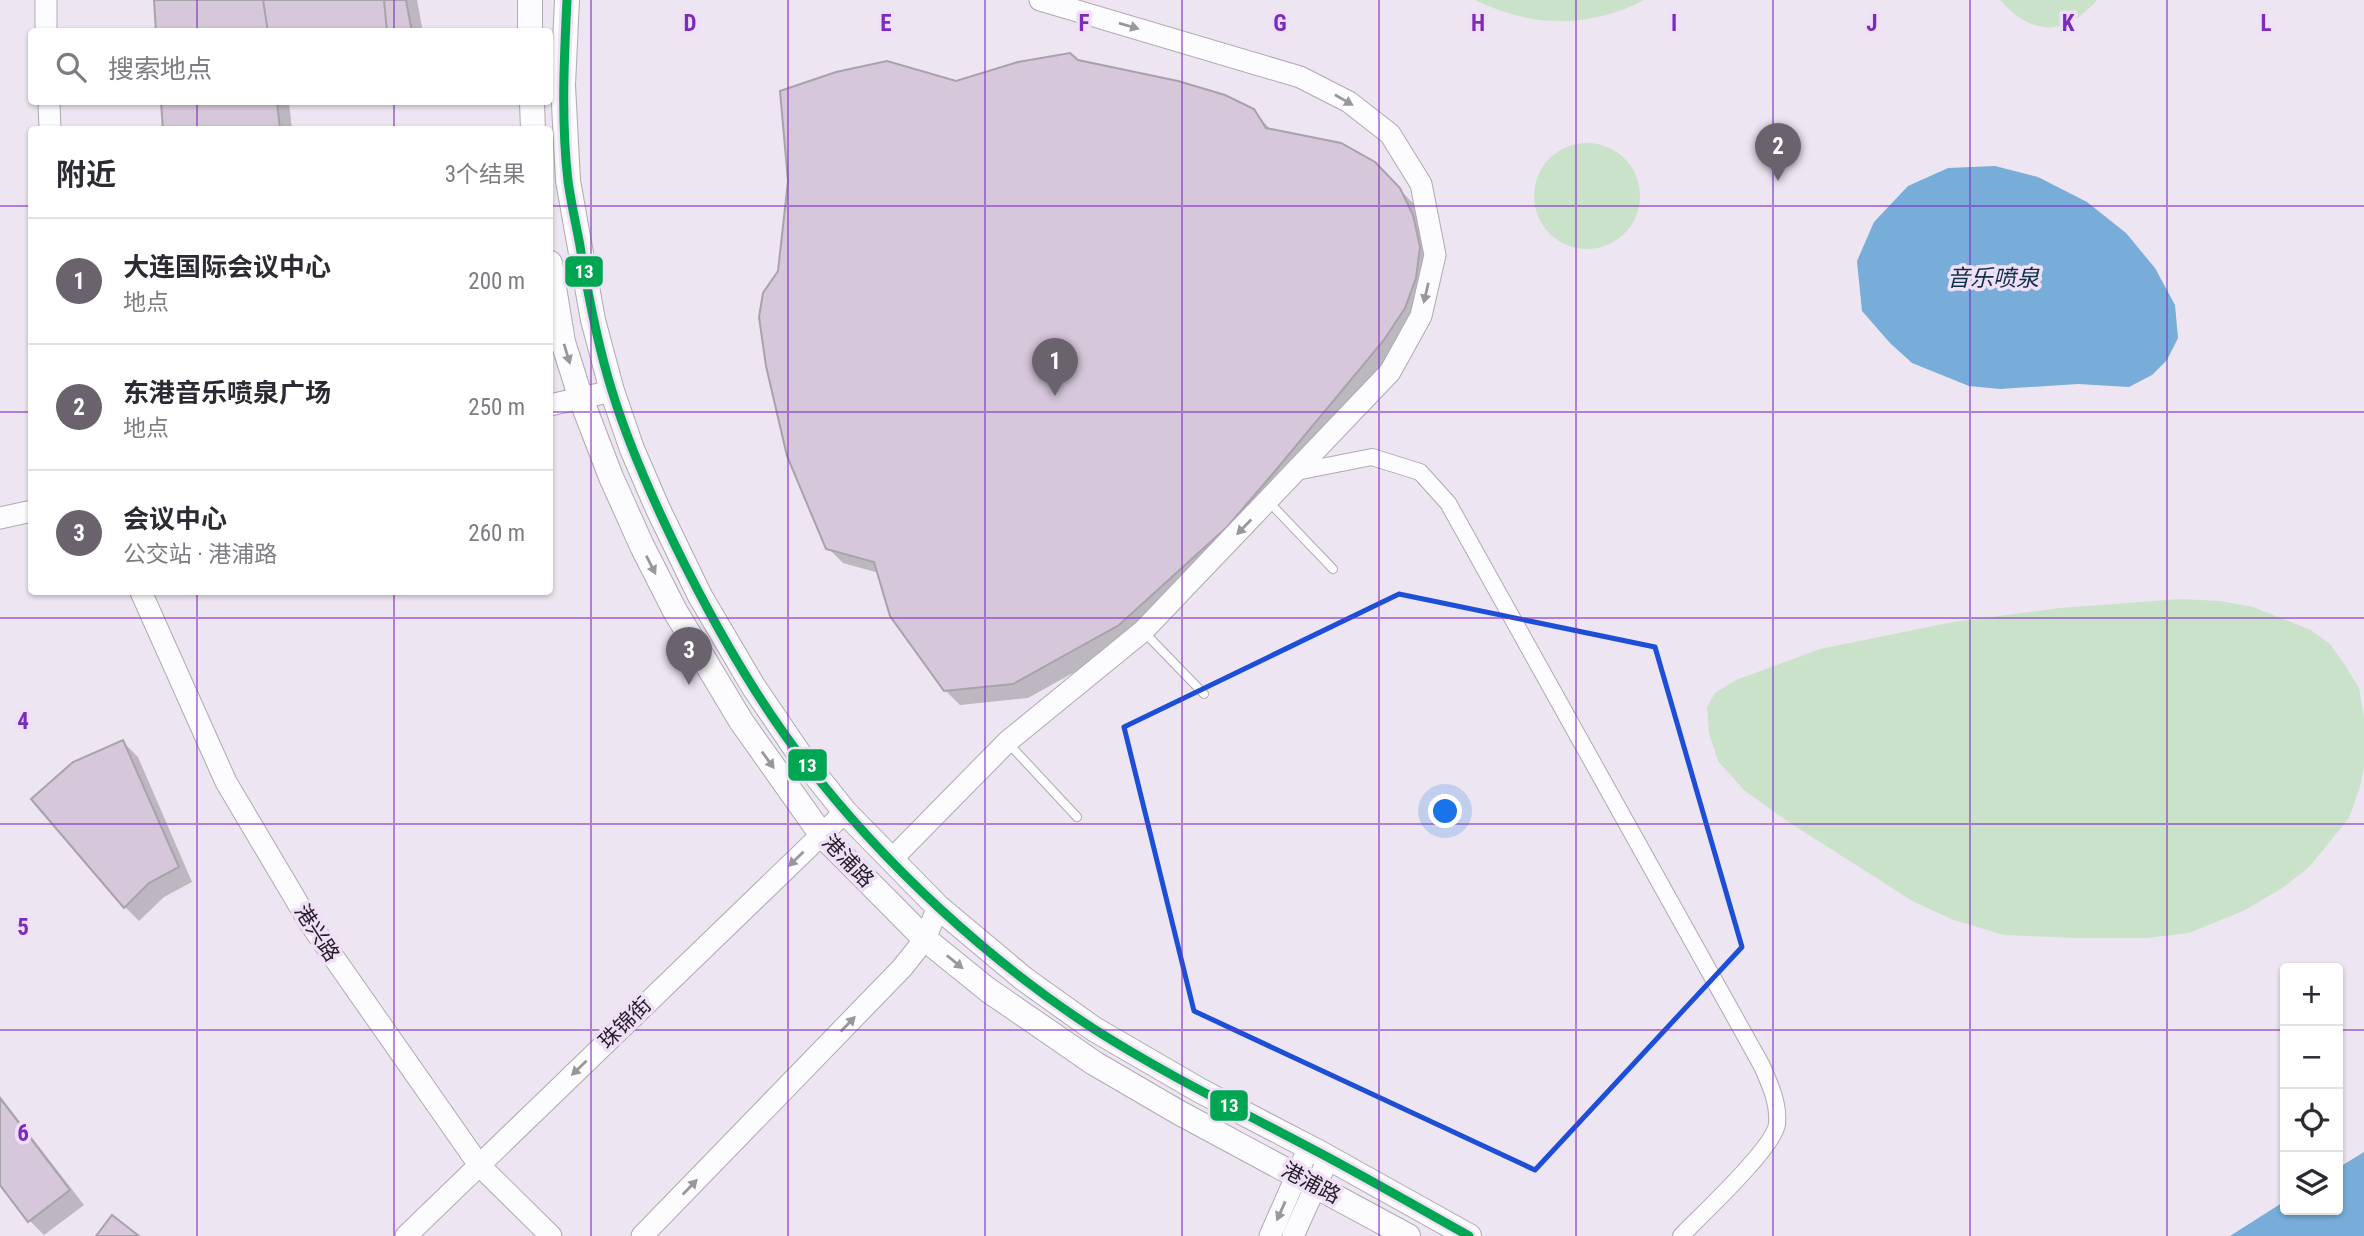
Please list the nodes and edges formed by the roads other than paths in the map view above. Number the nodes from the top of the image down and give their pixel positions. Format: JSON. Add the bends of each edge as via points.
{"nodes":[{"id":1,"x":46,"y":0,"type":"edge"},
{"id":2,"x":530,"y":0,"type":"edge"},
{"id":3,"x":567,"y":0,"type":"edge"},
{"id":4,"x":1040,"y":0,"type":"edge"},
{"id":5,"x":46,"y":28,"type":"edge"},
{"id":6,"x":530,"y":28,"type":"edge"},
{"id":7,"x":49,"y":105,"type":"edge"},
{"id":8,"x":532,"y":105,"type":"edge"},
{"id":9,"x":50,"y":126,"type":"edge"},
{"id":10,"x":533,"y":126,"type":"edge"},
{"id":11,"x":553,"y":281,"type":"edge"},
{"id":12,"x":612,"y":391,"type":"junction"},
{"id":13,"x":581,"y":399,"type":"junction"},
{"id":14,"x":553,"y":404,"type":"edge"},
{"id":15,"x":1296,"y":472,"type":"junction"},
{"id":16,"x":1268,"y":501,"type":"junction"},
{"id":17,"x":28,"y":512,"type":"edge"},
{"id":18,"x":0,"y":518,"type":"edge"},
{"id":19,"x":1333,"y":569,"type":"dead end"},
{"id":20,"x":142,"y":595,"type":"edge"},
{"id":21,"x":1143,"y":631,"type":"junction"},
{"id":22,"x":1205,"y":694,"type":"dead end"},
{"id":23,"x":1007,"y":742,"type":"junction"},
{"id":24,"x":845,"y":812,"type":"junction"},
{"id":25,"x":1077,"y":817,"type":"dead end"},
{"id":26,"x":821,"y":834,"type":"junction"},
{"id":27,"x":891,"y":860,"type":"junction"},
{"id":28,"x":938,"y":906,"type":"junction"},
{"id":29,"x":925,"y":939,"type":"junction"},
{"id":30,"x":1320,"y":1153,"type":"junction"},
{"id":31,"x":478,"y":1165,"type":"junction"},
{"id":32,"x":1306,"y":1180,"type":"junction"},
{"id":33,"x":406,"y":1236,"type":"edge"},
{"id":34,"x":551,"y":1236,"type":"edge"},
{"id":35,"x":642,"y":1236,"type":"edge"},
{"id":36,"x":1270,"y":1236,"type":"edge"},
{"id":37,"x":1293,"y":1236,"type":"edge"},
{"id":38,"x":1408,"y":1236,"type":"edge"},
{"id":39,"x":1469,"y":1236,"type":"edge"},
{"id":40,"x":1681,"y":1236,"type":"edge"}],
"edges":[{"from":1,"to":5,"type":"main road"},
{"from":2,"to":6,"type":"main road"},
{"from":3,"to":12,"type":"main road","name":"港浦路","via":[[563,85],[568,181],[593,320]]},
{"from":4,"to":15,"type":"main road","one_way":true,"via":[[1300,77],[1349,102],[1390,134],[1421,184],[1435,255],[1421,316],[1390,372]]},
{"from":7,"to":9,"type":"main road"},
{"from":8,"to":10,"type":"main road"},
{"from":11,"to":13,"type":"main road","name":"港浦路","one_way":true,"via":[[563,342]]},
{"from":12,"to":13,"type":"main road"},
{"from":12,"to":24,"type":"main road","name":"港浦路","via":[[657,508],[700,596],[753,686]]},
{"from":13,"to":14,"type":"main road"},
{"from":13,"to":26,"type":"main road","name":"港浦路","one_way":true,"via":[[616,489],[674,611],[741,722]]},
{"from":15,"to":16,"type":"main road"},
{"from":15,"to":40,"type":"street","via":[[1372,457],[1420,472],[1448,503],[1762,1066],[1775,1098],[1777,1127],[1760,1152]]},
{"from":16,"to":19,"type":"lane"},
{"from":16,"to":21,"type":"main road","one_way":true},
{"from":17,"to":18,"type":"main road"},
{"from":20,"to":31,"type":"main road","name":"港兴路","via":[[232,793],[309,922]]},
{"from":21,"to":22,"type":"lane"},
{"from":21,"to":23,"type":"main road"},
{"from":23,"to":25,"type":"lane"},
{"from":23,"to":27,"type":"main road"},
{"from":24,"to":26,"type":"main road","name":"珠锦街"},
{"from":24,"to":27,"type":"main road","name":"港浦路"},
{"from":26,"to":29,"type":"main road","name":"港浦路"},
{"from":26,"to":31,"type":"main road","name":"珠锦街","one_way":true},
{"from":27,"to":28,"type":"main road","name":"港浦路"},
{"from":28,"to":29,"type":"main road"},
{"from":28,"to":30,"type":"main road","name":"港浦路","via":[[1024,979],[1094,1029]]},
{"from":29,"to":32,"type":"main road","name":"港浦路","one_way":true,"via":[[988,990],[1094,1063]]},
{"from":35,"to":29,"type":"main road","one_way":true},
{"from":30,"to":32,"type":"main road","via":[[1306,1154]]},
{"from":30,"to":39,"type":"main road","name":"港浦路"},
{"from":31,"to":33,"type":"main road","name":"珠锦街"},
{"from":31,"to":34,"type":"main road","name":"港兴路"},
{"from":32,"to":36,"type":"main road","one_way":true},
{"from":32,"to":37,"type":"main road"},
{"from":32,"to":38,"type":"main road","name":"港浦路"}]}
